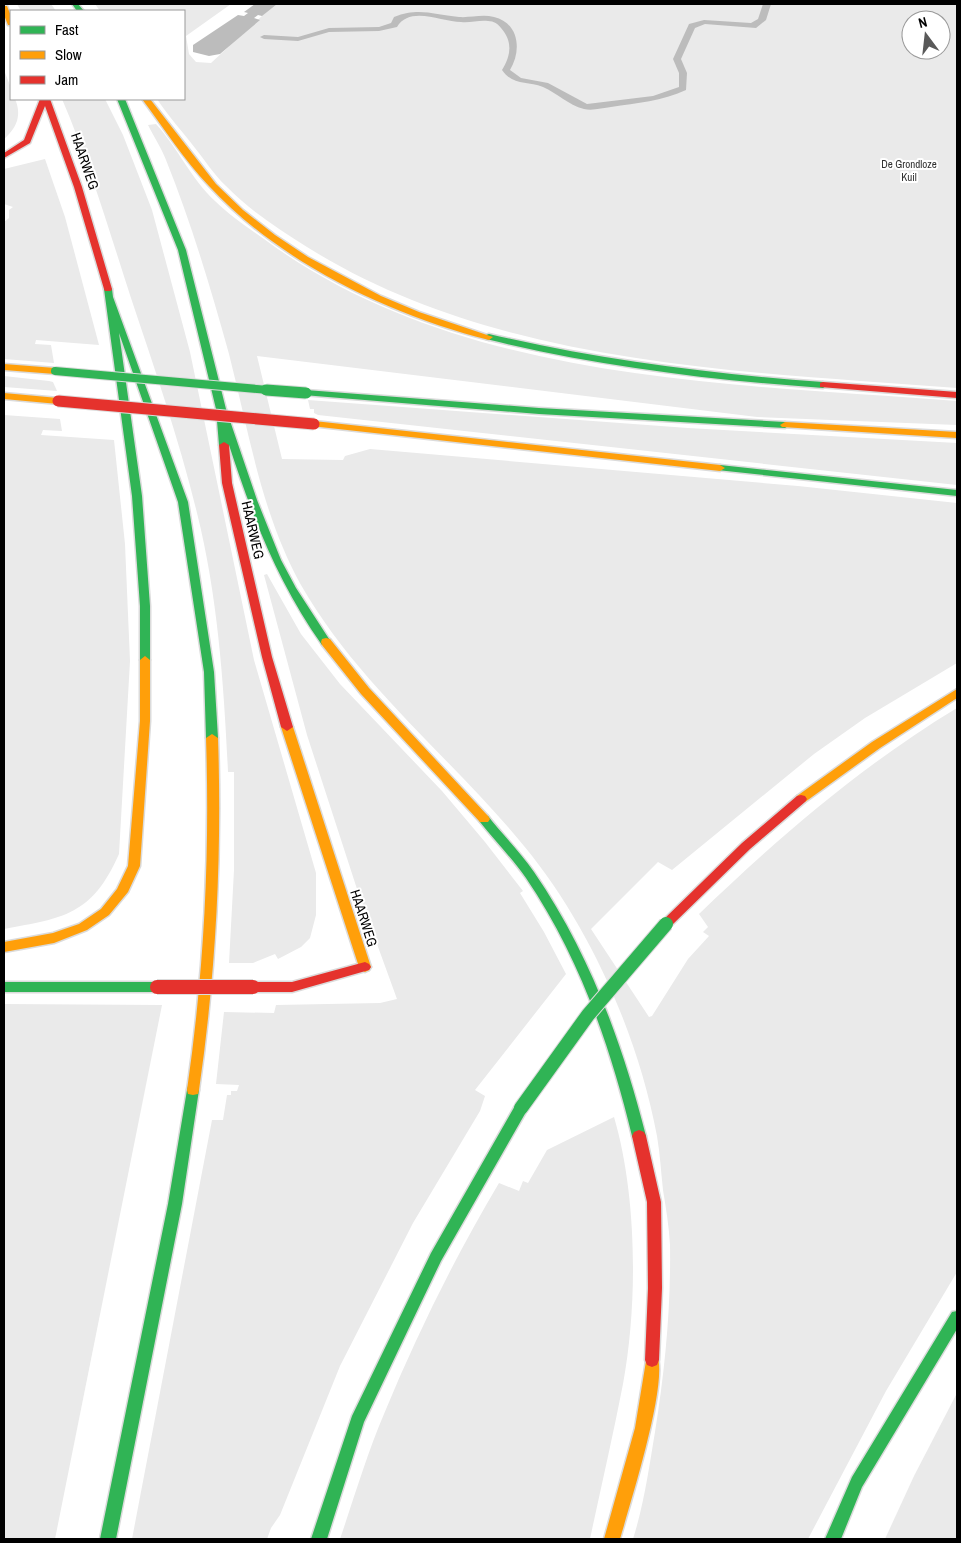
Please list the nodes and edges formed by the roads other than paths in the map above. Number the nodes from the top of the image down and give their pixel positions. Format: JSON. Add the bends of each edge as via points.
{"nodes":[{"id":1,"x":4,"y":8,"type":"edge"},
{"id":2,"x":10,"y":22,"type":"edge"},
{"id":3,"x":45,"y":100,"type":"edge"},
{"id":4,"x":45,"y":100,"type":"edge"},
{"id":5,"x":121,"y":100,"type":"edge"},
{"id":6,"x":147,"y":100,"type":"edge"},
{"id":7,"x":4,"y":156,"type":"edge"},
{"id":8,"x":111,"y":299,"type":"junction"},
{"id":9,"x":4,"y":366,"type":"edge"},
{"id":10,"x":957,"y":395,"type":"edge"},
{"id":11,"x":4,"y":396,"type":"edge"},
{"id":12,"x":221,"y":409,"type":"junction"},
{"id":13,"x":957,"y":435,"type":"edge"},
{"id":14,"x":957,"y":493,"type":"edge"},
{"id":15,"x":957,"y":692,"type":"edge"},
{"id":16,"x":4,"y":947,"type":"edge"},
{"id":17,"x":4,"y":987,"type":"edge"},
{"id":18,"x":957,"y":1316,"type":"edge"},
{"id":19,"x":108,"y":1539,"type":"edge"},
{"id":20,"x":319,"y":1539,"type":"edge"},
{"id":21,"x":612,"y":1539,"type":"edge"},
{"id":22,"x":833,"y":1539,"type":"edge"}],
"edges":[{"from":1,"to":2,"type":"main road"},
{"from":3,"to":7,"type":"main road","via":[[26,141]]},
{"from":4,"to":8,"type":"main road","name":"HAARWEG","via":[[78,187]]},
{"from":5,"to":12,"type":"main road","name":"HAARWEG","via":[[182,250]]},
{"from":6,"to":10,"type":"main road","via":[[202,173],[258,226],[353,286],[405,309],[543,350],[642,368]]},
{"from":8,"to":16,"type":"main road","name":"HAARWEG","via":[[137,496],[145,606],[145,721],[134,866],[122,892],[105,912],[83,927],[54,938]]},
{"from":8,"to":19,"type":"main road","via":[[183,502],[209,672],[214,850],[203,1028],[175,1204]]},
{"from":9,"to":13,"type":"main road","bridge":true,"via":[[539,411]]},
{"from":11,"to":14,"type":"main road","bridge":true,"via":[[314,424]]},
{"from":12,"to":17,"type":"main road","name":"HAARWEG","bridge":true,"via":[[227,483],[267,657],[302,778],[364,967],[292,987]]},
{"from":12,"to":21,"type":"main road","via":[[289,586],[321,636],[365,691],[478,812],[529,874],[574,947],[604,1016],[630,1098],[654,1202],[651,1385]]},
{"from":15,"to":20,"type":"main road","bridge":true,"via":[[899,728],[796,802],[730,859],[666,924],[588,1015],[521,1108],[436,1257],[357,1421]]},
{"from":18,"to":22,"type":"main road","via":[[857,1482]]}]}
